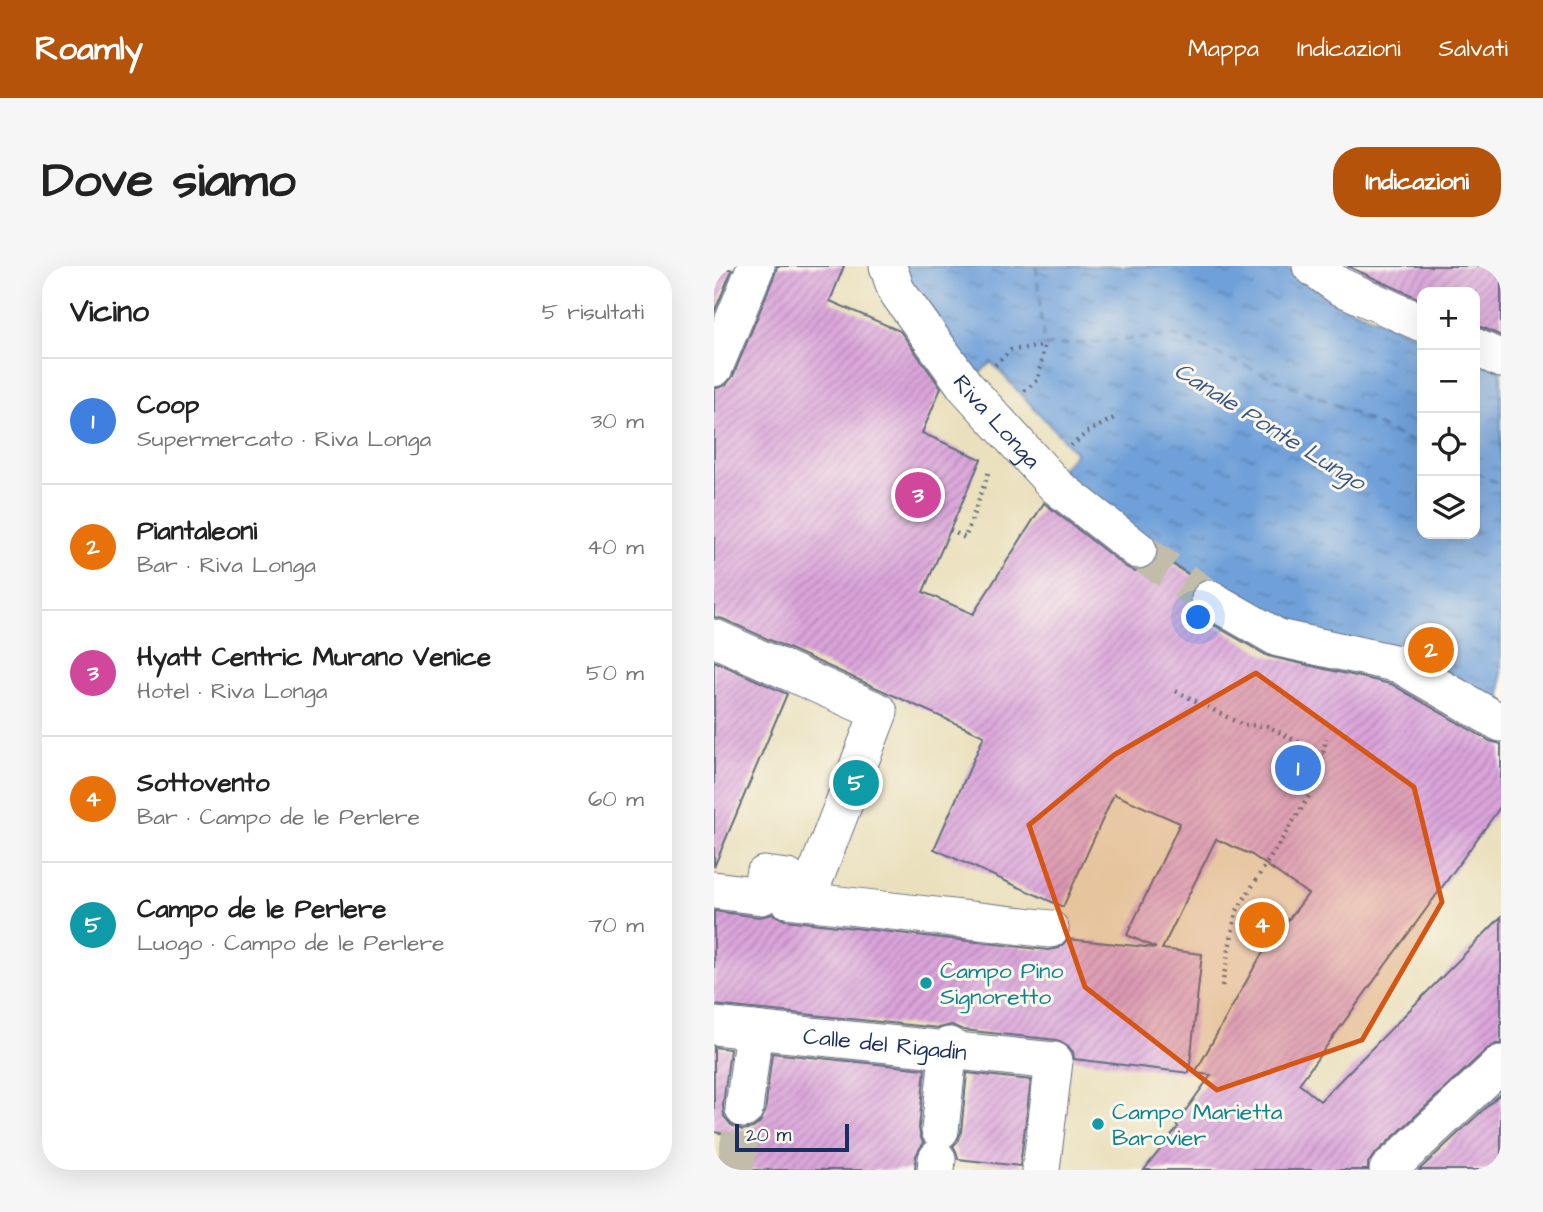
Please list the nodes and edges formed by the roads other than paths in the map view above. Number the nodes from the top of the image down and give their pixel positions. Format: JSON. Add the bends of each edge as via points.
{"nodes":[{"id":1,"x":756,"y":266,"type":"edge"},
{"id":2,"x":888,"y":266,"type":"edge"},
{"id":3,"x":1311,"y":266,"type":"edge"},
{"id":4,"x":1417,"y":321,"type":"edge"},
{"id":5,"x":1480,"y":349,"type":"edge"},
{"id":6,"x":1501,"y":359,"type":"edge"},
{"id":7,"x":714,"y":368,"type":"edge"},
{"id":8,"x":1138,"y":550,"type":"tunnel mouth"},
{"id":9,"x":1210,"y":599,"type":"tunnel mouth"},
{"id":10,"x":717,"y":645,"type":"edge"},
{"id":11,"x":1501,"y":723,"type":"edge"},
{"id":12,"x":714,"y":890,"type":"edge"},
{"id":13,"x":806,"y":901,"type":"junction"},
{"id":14,"x":1050,"y":929,"type":"dead end"},
{"id":15,"x":714,"y":1026,"type":"edge"},
{"id":16,"x":754,"y":1030,"type":"junction"},
{"id":17,"x":949,"y":1048,"type":"junction"},
{"id":18,"x":1501,"y":1064,"type":"edge"},
{"id":19,"x":744,"y":1109,"type":"tunnel mouth"},
{"id":20,"x":938,"y":1153,"type":"edge"},
{"id":21,"x":1041,"y":1170,"type":"edge"},
{"id":22,"x":1388,"y":1170,"type":"edge"}],
"edges":[{"from":1,"to":7,"type":"street"},
{"from":2,"to":8,"type":"street","name":"Riva Longa","via":[[895,290],[966,387],[1056,486]]},
{"from":3,"to":4,"type":"street","via":[[1339,286]]},
{"from":5,"to":6,"type":"street"},
{"from":9,"to":11,"type":"street","via":[[1278,638],[1399,664]]},
{"from":10,"to":13,"type":"street","via":[[879,712]]},
{"from":12,"to":13,"type":"street","via":[[762,896],[764,876],[788,878],[787,899]]},
{"from":13,"to":14,"type":"street","via":[[967,924]]},
{"from":15,"to":16,"type":"street","name":"Calle del Rigadin"},
{"from":16,"to":17,"type":"street","name":"Calle del Rigadin"},
{"from":16,"to":19,"type":"street"},
{"from":17,"to":20,"type":"street"},
{"from":17,"to":21,"type":"street","name":"Calle del Rigadin","via":[[1054,1061]]},
{"from":18,"to":22,"type":"street"}]}
